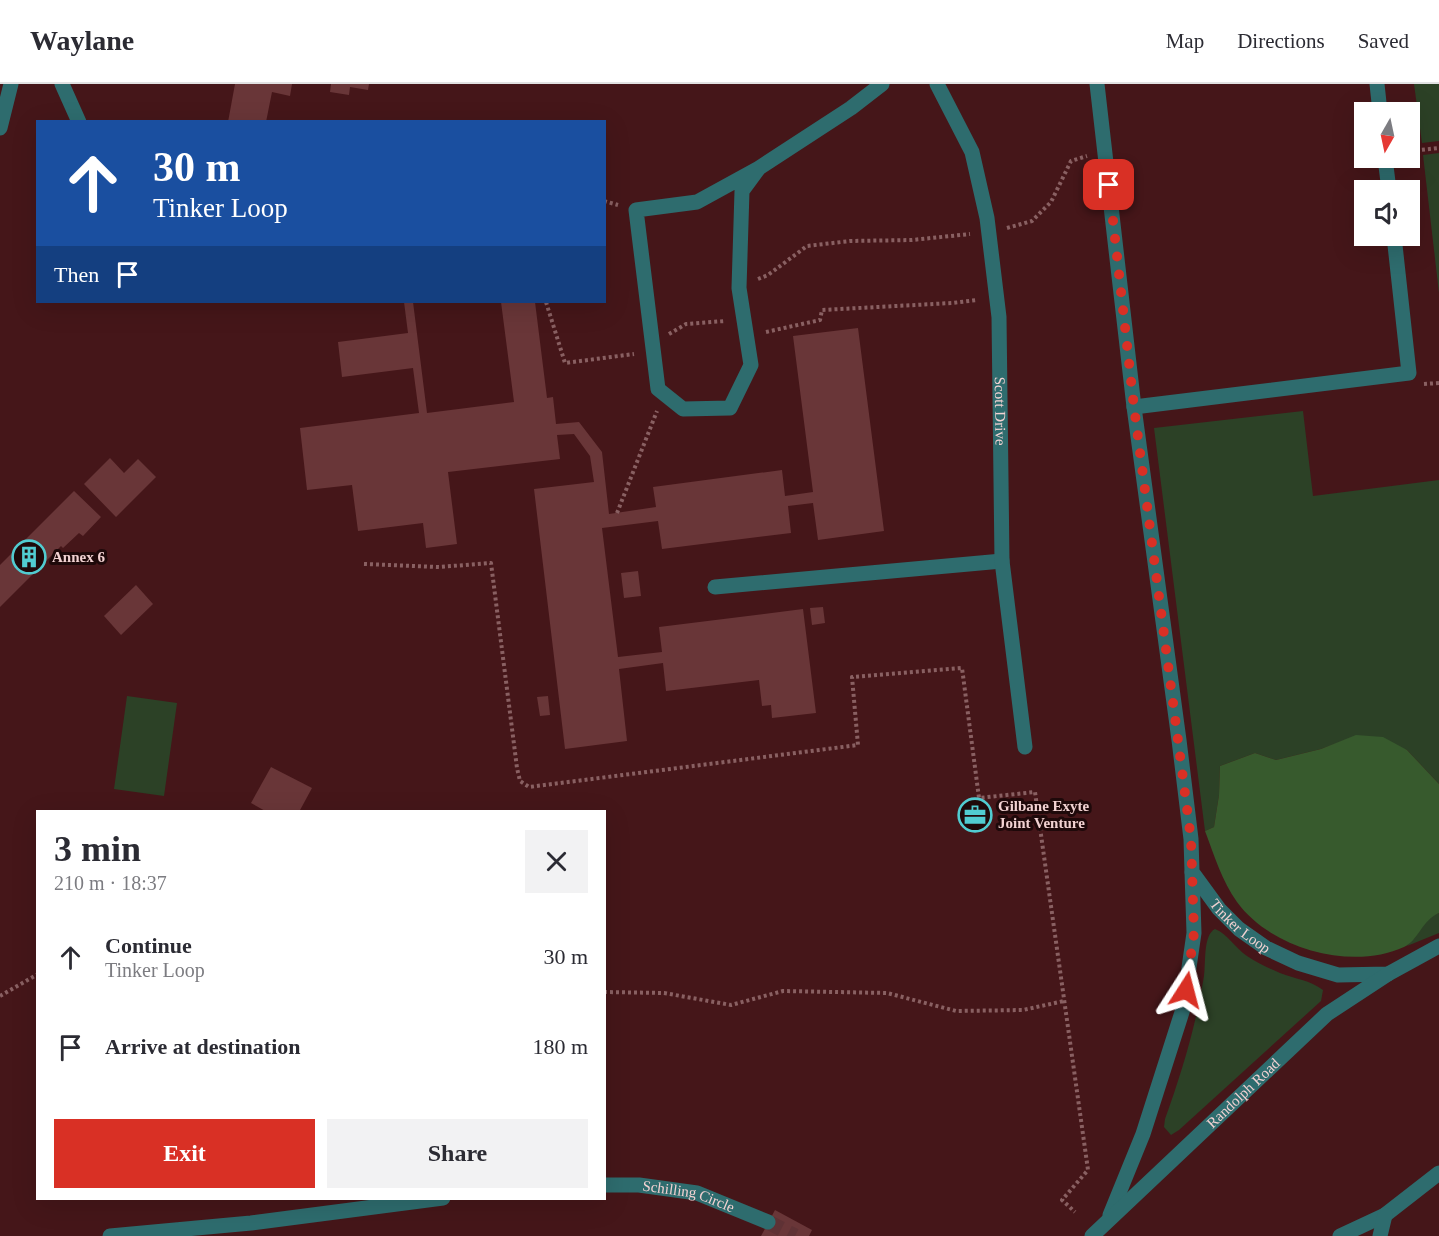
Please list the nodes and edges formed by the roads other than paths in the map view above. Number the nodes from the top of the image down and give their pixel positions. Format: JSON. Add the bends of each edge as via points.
{"nodes":[{"id":1,"x":10,"y":84,"type":"edge"},
{"id":2,"x":62,"y":84,"type":"edge"},
{"id":3,"x":882,"y":84,"type":"edge"},
{"id":4,"x":937,"y":84,"type":"edge"},
{"id":5,"x":1097,"y":84,"type":"edge"},
{"id":6,"x":1377,"y":84,"type":"edge"},
{"id":7,"x":1379,"y":102,"type":"edge"},
{"id":8,"x":78,"y":120,"type":"edge"},
{"id":9,"x":0,"y":128,"type":"edge"},
{"id":10,"x":759,"y":168,"type":"junction"},
{"id":11,"x":1395,"y":246,"type":"edge"},
{"id":12,"x":1134,"y":407,"type":"junction"},
{"id":13,"x":1002,"y":561,"type":"junction"},
{"id":14,"x":715,"y":586,"type":"dead end"},
{"id":15,"x":1025,"y":747,"type":"dead end"},
{"id":16,"x":1192,"y":872,"type":"junction"},
{"id":17,"x":1439,"y":946,"type":"edge"},
{"id":18,"x":1388,"y":974,"type":"junction"},
{"id":19,"x":1439,"y":1173,"type":"edge"},
{"id":20,"x":606,"y":1185,"type":"edge"},
{"id":21,"x":429,"y":1200,"type":"edge"},
{"id":22,"x":1384,"y":1215,"type":"junction"},
{"id":23,"x":768,"y":1222,"type":"tunnel mouth"},
{"id":24,"x":1107,"y":1222,"type":"junction"},
{"id":25,"x":110,"y":1236,"type":"edge"},
{"id":26,"x":1092,"y":1236,"type":"edge"},
{"id":27,"x":1340,"y":1236,"type":"edge"},
{"id":28,"x":1380,"y":1236,"type":"edge"}],
"edges":[{"from":1,"to":9,"type":"street"},
{"from":2,"to":8,"type":"street"},
{"from":3,"to":10,"type":"street"},
{"from":4,"to":13,"type":"street","name":"Scott Drive","via":[[972,153],[989,233],[999,317]]},
{"from":5,"to":12,"type":"street"},
{"from":6,"to":7,"type":"street"},
{"from":10,"to":10,"type":"street","via":[[697,202],[636,210],[658,389],[683,409],[730,408],[751,365],[739,288],[742,191]]},
{"from":11,"to":12,"type":"street","via":[[1409,373]]},
{"from":12,"to":16,"type":"street","via":[[1179,740]]},
{"from":13,"to":14,"type":"street"},
{"from":13,"to":15,"type":"street","name":"Scott Drive"},
{"from":16,"to":18,"type":"street","name":"Tinker Loop","via":[[1219,909],[1266,948],[1338,975]]},
{"from":16,"to":24,"type":"street","name":"Randolph Road","via":[[1194,933],[1183,1009],[1143,1134]]},
{"from":17,"to":18,"type":"street","name":"Tinker Loop"},
{"from":18,"to":24,"type":"street","name":"Randolph Road","via":[[1327,1014]]},
{"from":19,"to":22,"type":"street"},
{"from":20,"to":23,"type":"street","name":"Schilling Circle","via":[[698,1193]]},
{"from":21,"to":25,"type":"street"},
{"from":22,"to":27,"type":"street"},
{"from":22,"to":28,"type":"street"},
{"from":24,"to":26,"type":"street","name":"Randolph Road"}]}
